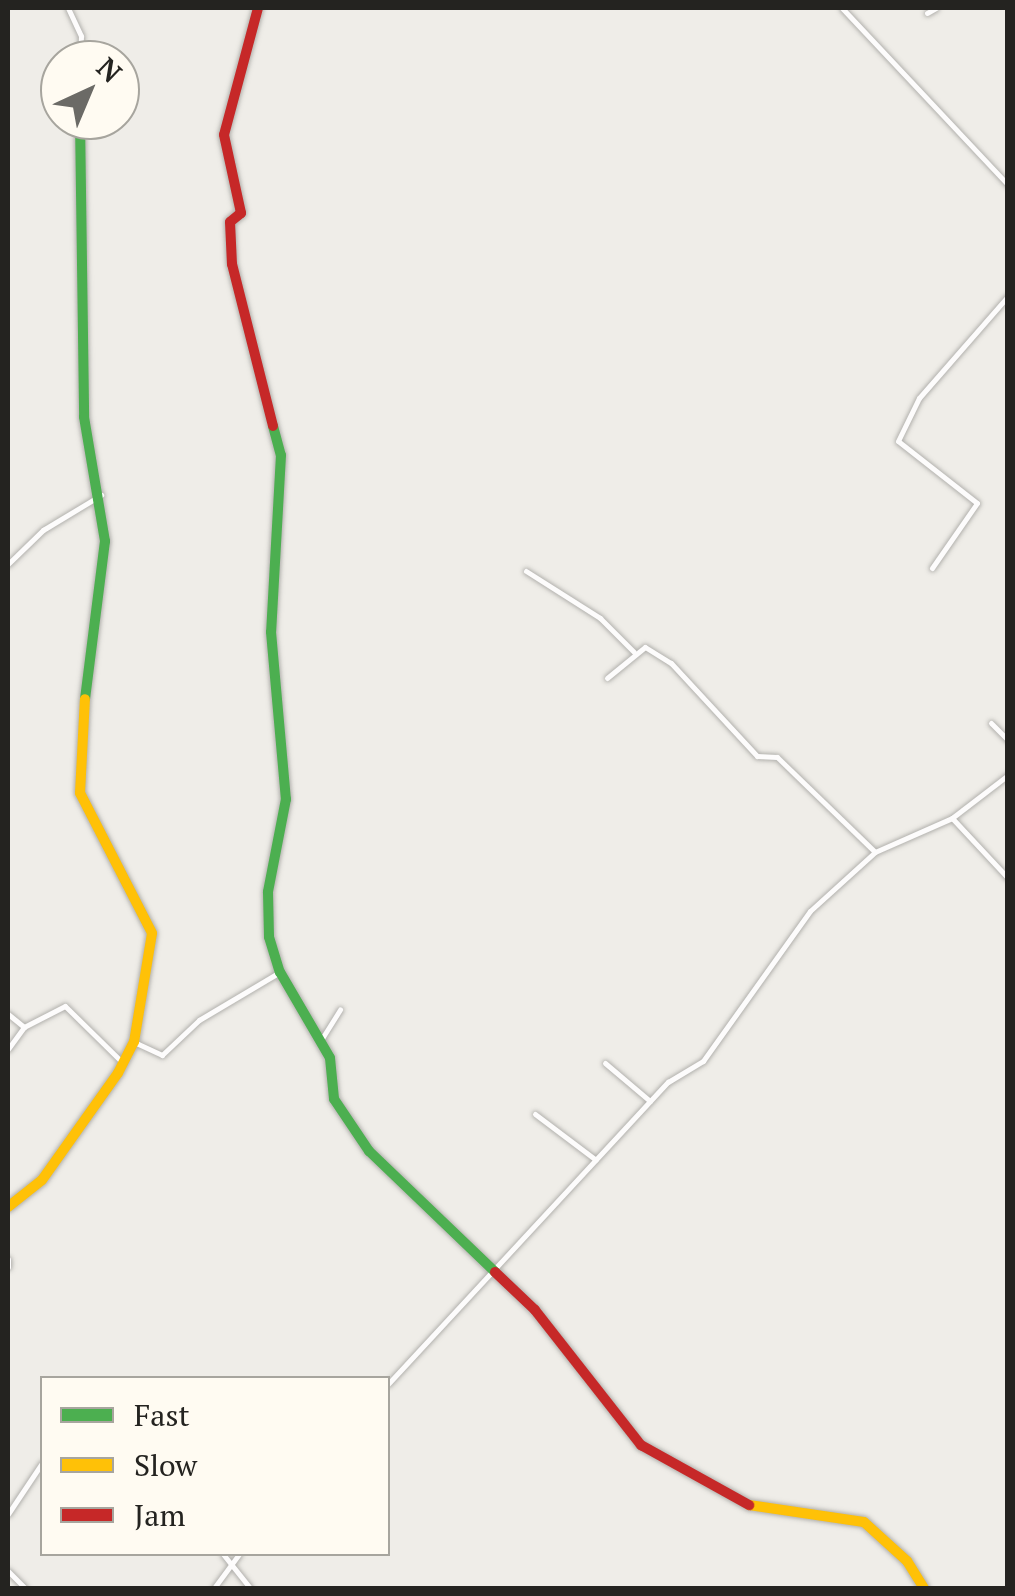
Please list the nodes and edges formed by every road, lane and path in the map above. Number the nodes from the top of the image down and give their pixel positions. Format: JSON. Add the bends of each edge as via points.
{"nodes":[{"id":1,"x":68,"y":8,"type":"edge"},
{"id":2,"x":258,"y":8,"type":"edge"},
{"id":3,"x":842,"y":8,"type":"edge"},
{"id":4,"x":936,"y":8,"type":"edge"},
{"id":5,"x":928,"y":13,"type":"dead end"},
{"id":6,"x":81,"y":40,"type":"edge"},
{"id":7,"x":80,"y":140,"type":"edge"},
{"id":8,"x":1008,"y":185,"type":"edge"},
{"id":9,"x":1008,"y":296,"type":"edge"},
{"id":10,"x":101,"y":494,"type":"junction"},
{"id":11,"x":8,"y":564,"type":"edge"},
{"id":12,"x":932,"y":568,"type":"dead end"},
{"id":13,"x":526,"y":570,"type":"dead end"},
{"id":14,"x":634,"y":652,"type":"junction"},
{"id":15,"x":607,"y":678,"type":"dead end"},
{"id":16,"x":992,"y":723,"type":"dead end"},
{"id":17,"x":1008,"y":740,"type":"edge"},
{"id":18,"x":1008,"y":775,"type":"edge"},
{"id":19,"x":952,"y":818,"type":"junction"},
{"id":20,"x":875,"y":852,"type":"junction"},
{"id":21,"x":1008,"y":878,"type":"edge"},
{"id":22,"x":280,"y":972,"type":"junction"},
{"id":23,"x":340,"y":1009,"type":"dead end"},
{"id":24,"x":8,"y":1014,"type":"edge"},
{"id":25,"x":24,"y":1027,"type":"junction"},
{"id":26,"x":320,"y":1040,"type":"junction"},
{"id":27,"x":134,"y":1042,"type":"junction"},
{"id":28,"x":8,"y":1049,"type":"edge"},
{"id":29,"x":120,"y":1060,"type":"junction"},
{"id":30,"x":605,"y":1063,"type":"dead end"},
{"id":31,"x":650,"y":1101,"type":"junction"},
{"id":32,"x":534,"y":1114,"type":"dead end"},
{"id":33,"x":596,"y":1161,"type":"junction"},
{"id":34,"x":8,"y":1207,"type":"edge"},
{"id":35,"x":489,"y":1270,"type":"junction"},
{"id":36,"x":390,"y":1382,"type":"edge"},
{"id":37,"x":40,"y":1466,"type":"edge"},
{"id":38,"x":8,"y":1514,"type":"edge"},
{"id":39,"x":225,"y":1556,"type":"edge"},
{"id":40,"x":238,"y":1556,"type":"edge"},
{"id":41,"x":230,"y":1565,"type":"junction"},
{"id":42,"x":8,"y":1572,"type":"edge"},
{"id":43,"x":25,"y":1588,"type":"edge"},
{"id":44,"x":214,"y":1588,"type":"edge"},
{"id":45,"x":250,"y":1588,"type":"edge"},
{"id":46,"x":924,"y":1588,"type":"edge"}],
"edges":[{"from":1,"to":6,"type":"street"},
{"from":2,"to":22,"type":"street","via":[[224,135],[241,213],[228,232],[239,302],[282,455],[272,632],[286,798],[268,892],[269,937]]},
{"from":3,"to":8,"type":"street"},
{"from":4,"to":5,"type":"street"},
{"from":7,"to":10,"type":"street","via":[[78,325],[84,417]]},
{"from":9,"to":12,"type":"street","via":[[919,398],[898,441],[977,503]]},
{"from":10,"to":11,"type":"street","via":[[43,530]]},
{"from":10,"to":27,"type":"street","via":[[103,581],[78,752],[80,793],[152,933]]},
{"from":13,"to":14,"type":"street","via":[[600,618]]},
{"from":14,"to":15,"type":"street"},
{"from":14,"to":20,"type":"street","via":[[645,647],[671,663],[756,756],[777,757]]},
{"from":16,"to":17,"type":"street"},
{"from":18,"to":19,"type":"street"},
{"from":19,"to":20,"type":"street"},
{"from":19,"to":21,"type":"street"},
{"from":20,"to":31,"type":"street","via":[[810,912],[703,1061]]},
{"from":22,"to":26,"type":"street"},
{"from":22,"to":27,"type":"street","via":[[199,1020],[162,1055]]},
{"from":23,"to":26,"type":"street"},
{"from":24,"to":25,"type":"street"},
{"from":25,"to":28,"type":"street"},
{"from":25,"to":29,"type":"street","via":[[66,1006]]},
{"from":26,"to":35,"type":"street","via":[[330,1058],[334,1099],[369,1151]]},
{"from":27,"to":29,"type":"street"},
{"from":29,"to":34,"type":"street","via":[[118,1074],[42,1180]]},
{"from":30,"to":31,"type":"street"},
{"from":31,"to":33,"type":"street"},
{"from":32,"to":33,"type":"street"},
{"from":33,"to":35,"type":"street"},
{"from":35,"to":36,"type":"street"},
{"from":35,"to":46,"type":"street","via":[[535,1310],[641,1445],[750,1505],[864,1522],[907,1561]]},
{"from":37,"to":38,"type":"street"},
{"from":39,"to":41,"type":"street"},
{"from":40,"to":41,"type":"street"},
{"from":41,"to":44,"type":"street"},
{"from":41,"to":45,"type":"street"},
{"from":42,"to":43,"type":"street"}]}
